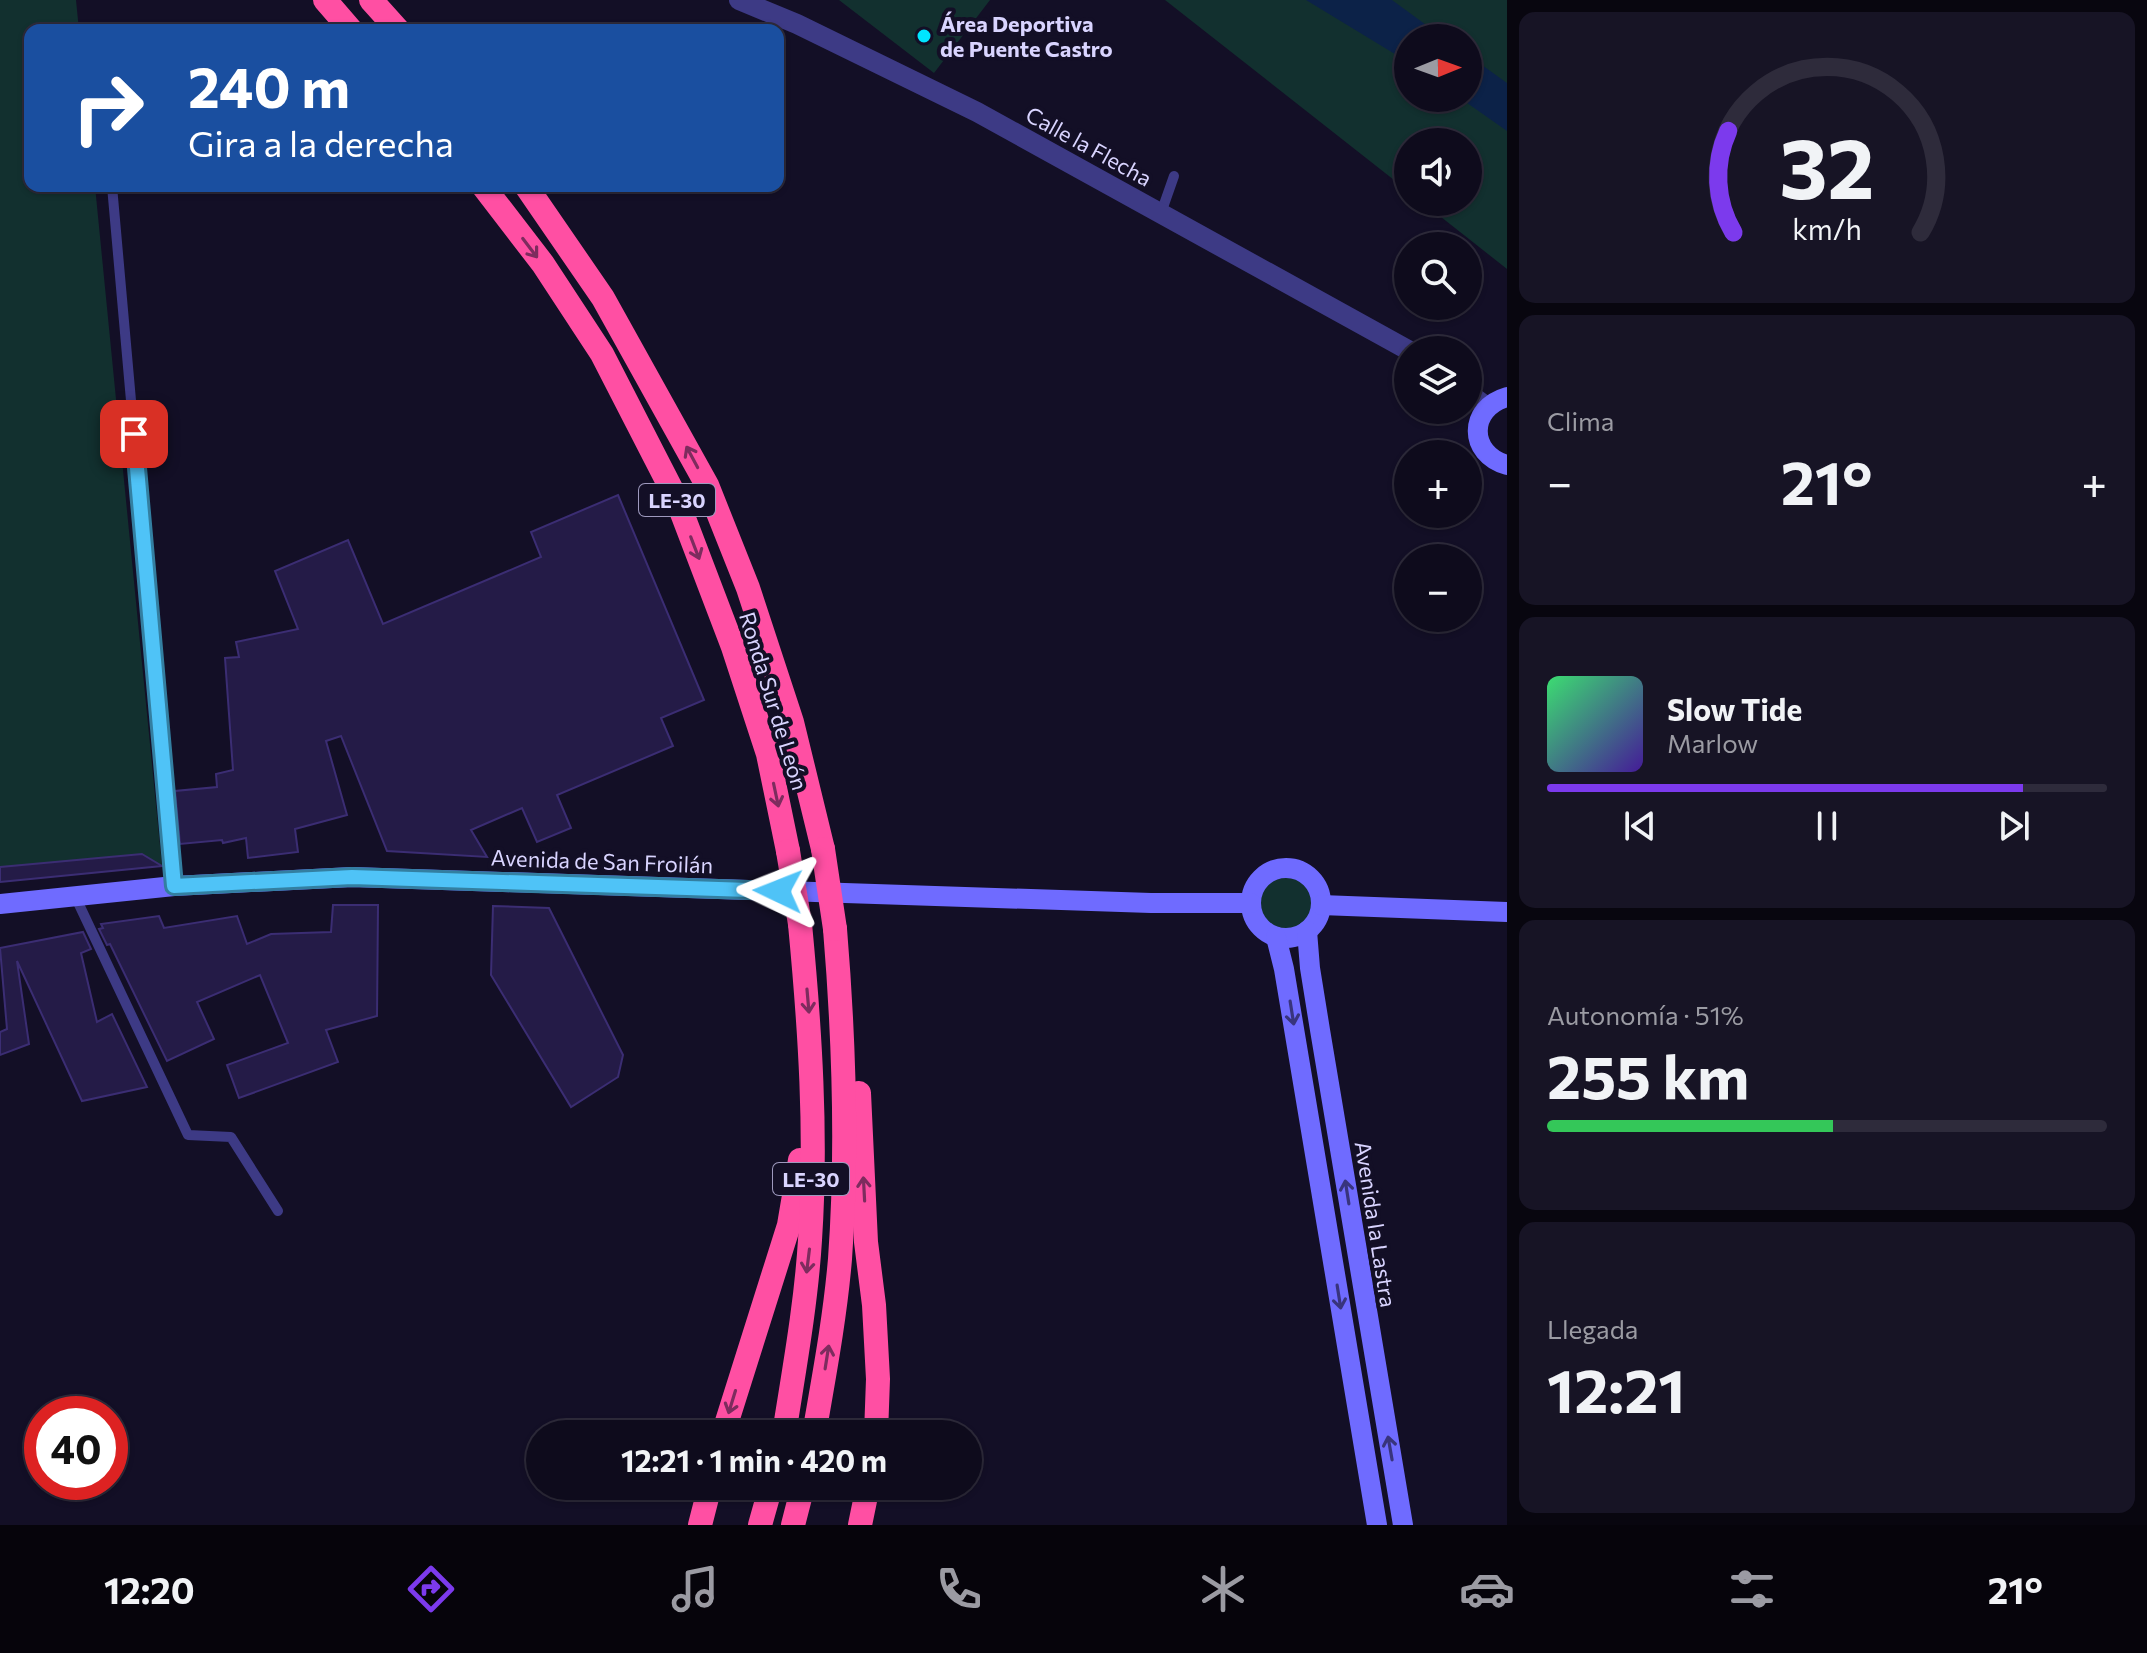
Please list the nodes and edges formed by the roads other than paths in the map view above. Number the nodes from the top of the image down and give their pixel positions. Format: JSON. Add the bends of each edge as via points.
{"nodes":[{"id":1,"x":325,"y":0,"type":"edge"},
{"id":2,"x":371,"y":0,"type":"edge"},
{"id":3,"x":739,"y":0,"type":"edge"},
{"id":4,"x":346,"y":24,"type":"edge"},
{"id":5,"x":393,"y":24,"type":"edge"},
{"id":6,"x":1174,"y":176,"type":"dead end"},
{"id":7,"x":113,"y":192,"type":"edge"},
{"id":8,"x":488,"y":192,"type":"edge"},
{"id":9,"x":530,"y":192,"type":"edge"},
{"id":10,"x":1161,"y":213,"type":"junction"},
{"id":11,"x":1394,"y":342,"type":"edge"},
{"id":12,"x":1507,"y":397,"type":"edge"},
{"id":13,"x":1482,"y":403,"type":"edge"},
{"id":14,"x":1487,"y":407,"type":"junction"},
{"id":15,"x":1507,"y":465,"type":"edge"},
{"id":16,"x":174,"y":886,"type":"junction"},
{"id":17,"x":75,"y":896,"type":"junction"},
{"id":18,"x":1251,"y":903,"type":"junction"},
{"id":19,"x":0,"y":904,"type":"edge"},
{"id":20,"x":1321,"y":905,"type":"junction"},
{"id":21,"x":1507,"y":912,"type":"edge"},
{"id":22,"x":1307,"y":931,"type":"junction"},
{"id":23,"x":1276,"y":937,"type":"junction"},
{"id":24,"x":840,"y":985,"type":"junction"},
{"id":25,"x":813,"y":1083,"type":"junction"},
{"id":26,"x":278,"y":1211,"type":"dead end"},
{"id":27,"x":727,"y":1420,"type":"edge"},
{"id":28,"x":786,"y":1420,"type":"edge"},
{"id":29,"x":817,"y":1420,"type":"edge"},
{"id":30,"x":877,"y":1420,"type":"edge"},
{"id":31,"x":706,"y":1500,"type":"edge"},
{"id":32,"x":767,"y":1500,"type":"edge"},
{"id":33,"x":799,"y":1500,"type":"edge"},
{"id":34,"x":865,"y":1500,"type":"edge"},
{"id":35,"x":700,"y":1525,"type":"edge"},
{"id":36,"x":760,"y":1525,"type":"edge"},
{"id":37,"x":793,"y":1525,"type":"edge"},
{"id":38,"x":860,"y":1525,"type":"edge"},
{"id":39,"x":1377,"y":1525,"type":"edge"},
{"id":40,"x":1403,"y":1525,"type":"edge"}],
"edges":[{"from":1,"to":4,"type":"highway"},
{"from":2,"to":5,"type":"highway"},
{"from":3,"to":10,"type":"street","name":"Calle la Flecha","via":[[977,112]]},
{"from":6,"to":10,"type":"lane"},
{"from":7,"to":16,"type":"lane"},
{"from":8,"to":25,"type":"highway","name":"Ronda Sur de León","number":"LE-30","one_way":true,"bridge":true,"via":[[602,354],[677,500],[733,647],[768,754],[788,851],[800,924]]},
{"from":24,"to":9,"type":"highway","name":"Ronda Sur de León","number":"LE-30","one_way":true,"bridge":true,"via":[[823,849],[792,722],[748,588],[707,485],[603,298]]},
{"from":10,"to":11,"type":"street","name":"Calle la Flecha"},
{"from":12,"to":14,"type":"main road"},
{"from":13,"to":14,"type":"street"},
{"from":14,"to":15,"type":"main road","via":[[1478,424],[1480,443],[1490,458]]},
{"from":16,"to":17,"type":"main road","name":"Avenida de San Froilán"},
{"from":16,"to":18,"type":"main road","name":"Avenida de San Froilán","via":[[352,877]]},
{"from":17,"to":19,"type":"main road","name":"Avenida de San Froilán"},
{"from":17,"to":26,"type":"lane","via":[[188,1135],[231,1137]]},
{"from":18,"to":20,"type":"main road","via":[[1266,874],[1292,868],[1314,882]]},
{"from":18,"to":23,"type":"main road","via":[[1254,918]]},
{"from":20,"to":21,"type":"main road"},
{"from":20,"to":22,"type":"main road"},
{"from":22,"to":23,"type":"main road","via":[[1292,938]]},
{"from":40,"to":22,"type":"main road","name":"Avenida la Lastra","one_way":true},
{"from":23,"to":39,"type":"main road","one_way":true},
{"from":29,"to":24,"type":"highway","name":"Ronda Sur de León","number":"LE-30","one_way":true,"via":[[841,1246],[845,1162]]},
{"from":30,"to":24,"type":"highway","one_way":true,"via":[[858,1073]]},
{"from":25,"to":27,"type":"highway","one_way":true,"via":[[789,1225]]},
{"from":25,"to":28,"type":"highway","name":"Ronda Sur de León","number":"LE-30","one_way":true,"via":[[810,1242]]},
{"from":31,"to":35,"type":"highway"},
{"from":32,"to":36,"type":"highway"},
{"from":33,"to":37,"type":"highway"},
{"from":34,"to":38,"type":"highway"}]}
